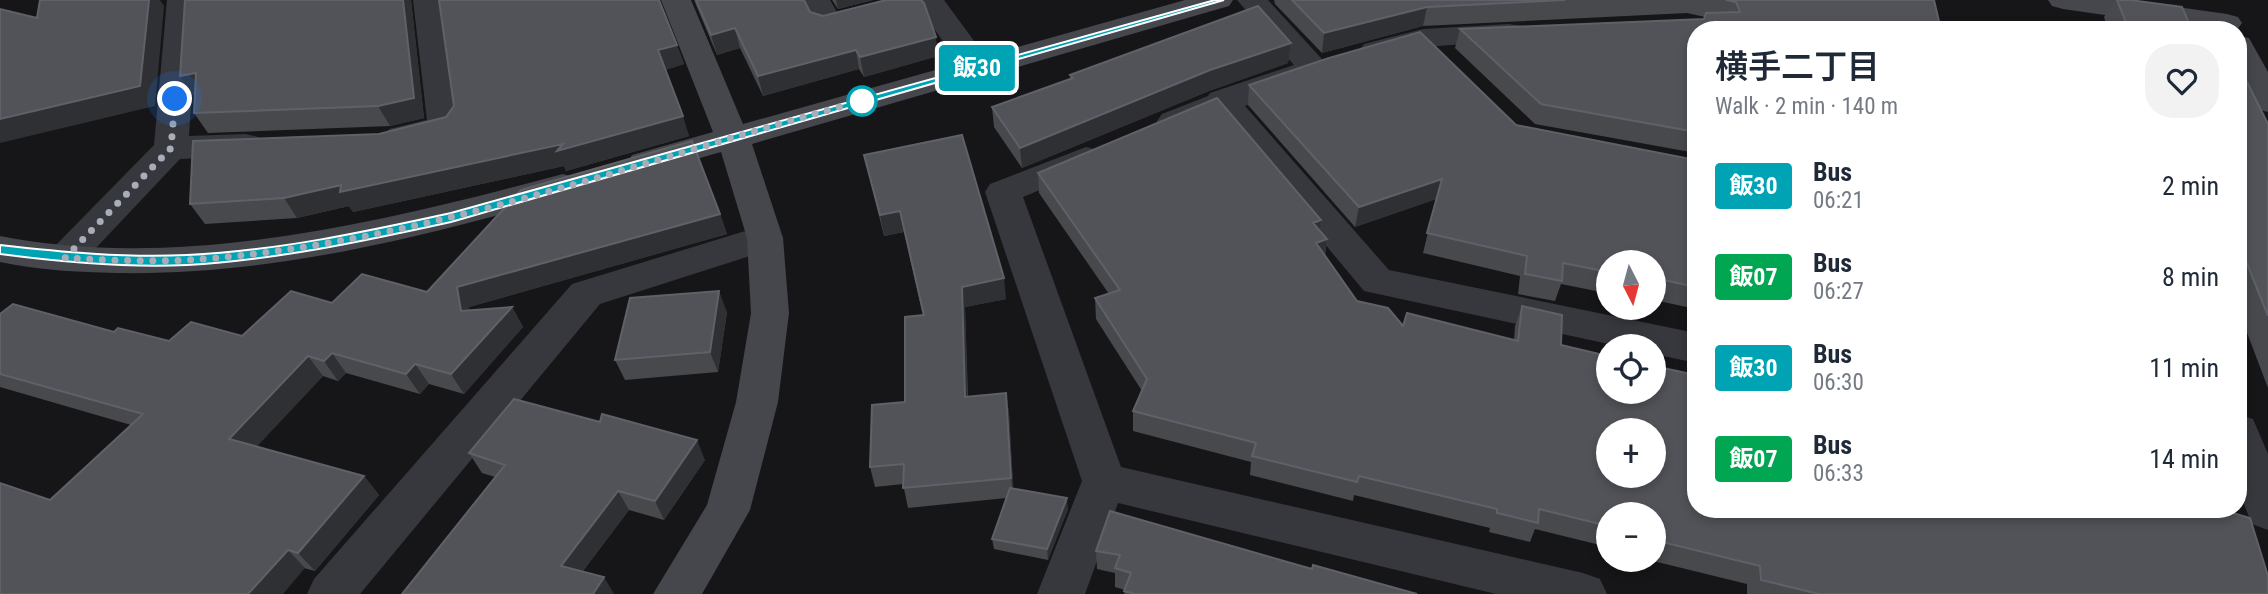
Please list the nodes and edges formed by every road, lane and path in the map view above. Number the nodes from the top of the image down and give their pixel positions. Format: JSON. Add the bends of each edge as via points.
{"nodes":[{"id":1,"x":182,"y":0,"type":"edge"},
{"id":2,"x":428,"y":0,"type":"edge"},
{"id":3,"x":676,"y":0,"type":"edge"},
{"id":4,"x":815,"y":0,"type":"edge"},
{"id":5,"x":918,"y":0,"type":"edge"},
{"id":6,"x":929,"y":0,"type":"edge"},
{"id":7,"x":1218,"y":0,"type":"edge"},
{"id":8,"x":1252,"y":0,"type":"edge"},
{"id":9,"x":2063,"y":0,"type":"edge"},
{"id":10,"x":2207,"y":21,"type":"edge"},
{"id":11,"x":1548,"y":32,"type":"edge"},
{"id":12,"x":1423,"y":37,"type":"junction"},
{"id":13,"x":2247,"y":61,"type":"edge"},
{"id":14,"x":1453,"y":67,"type":"edge"},
{"id":15,"x":978,"y":68,"type":"junction"},
{"id":16,"x":1314,"y":68,"type":"junction"},
{"id":17,"x":1222,"y":100,"type":"junction"},
{"id":18,"x":2268,"y":102,"type":"edge"},
{"id":19,"x":732,"y":138,"type":"junction"},
{"id":20,"x":377,"y":140,"type":"edge"},
{"id":21,"x":281,"y":144,"type":"edge"},
{"id":22,"x":171,"y":148,"type":"junction"},
{"id":23,"x":765,"y":238,"type":"junction"},
{"id":24,"x":0,"y":249,"type":"edge"},
{"id":25,"x":65,"y":258,"type":"junction"},
{"id":26,"x":1687,"y":346,"type":"edge"},
{"id":27,"x":2247,"y":463,"type":"edge"},
{"id":28,"x":1104,"y":481,"type":"junction"},
{"id":29,"x":2268,"y":511,"type":"edge"},
{"id":30,"x":331,"y":594,"type":"edge"},
{"id":31,"x":677,"y":594,"type":"edge"},
{"id":32,"x":1061,"y":594,"type":"edge"},
{"id":33,"x":1583,"y":594,"type":"edge"}],
"edges":[{"from":1,"to":22,"type":"street"},
{"from":2,"to":20,"type":"street","via":[[444,126]]},
{"from":3,"to":19,"type":"street"},
{"from":4,"to":5,"type":"street","via":[[828,24]]},
{"from":6,"to":15,"type":"street"},
{"from":7,"to":15,"type":"street"},
{"from":8,"to":16,"type":"street"},
{"from":9,"to":10,"type":"street"},
{"from":11,"to":12,"type":"street"},
{"from":12,"to":14,"type":"street"},
{"from":12,"to":16,"type":"street"},
{"from":13,"to":18,"type":"street"},
{"from":15,"to":19,"type":"street"},
{"from":16,"to":17,"type":"street"},
{"from":17,"to":26,"type":"street","via":[[1377,281]]},
{"from":17,"to":28,"type":"street","via":[[1003,192]]},
{"from":19,"to":23,"type":"street"},
{"from":19,"to":25,"type":"street","via":[[451,217],[359,237],[186,260]]},
{"from":21,"to":22,"type":"street"},
{"from":22,"to":25,"type":"street"},
{"from":23,"to":30,"type":"street","via":[[586,294]]},
{"from":23,"to":31,"type":"street","via":[[770,313],[757,402],[728,510]]},
{"from":24,"to":25,"type":"street"},
{"from":27,"to":29,"type":"street"},
{"from":28,"to":32,"type":"street"},
{"from":28,"to":33,"type":"street"}]}
